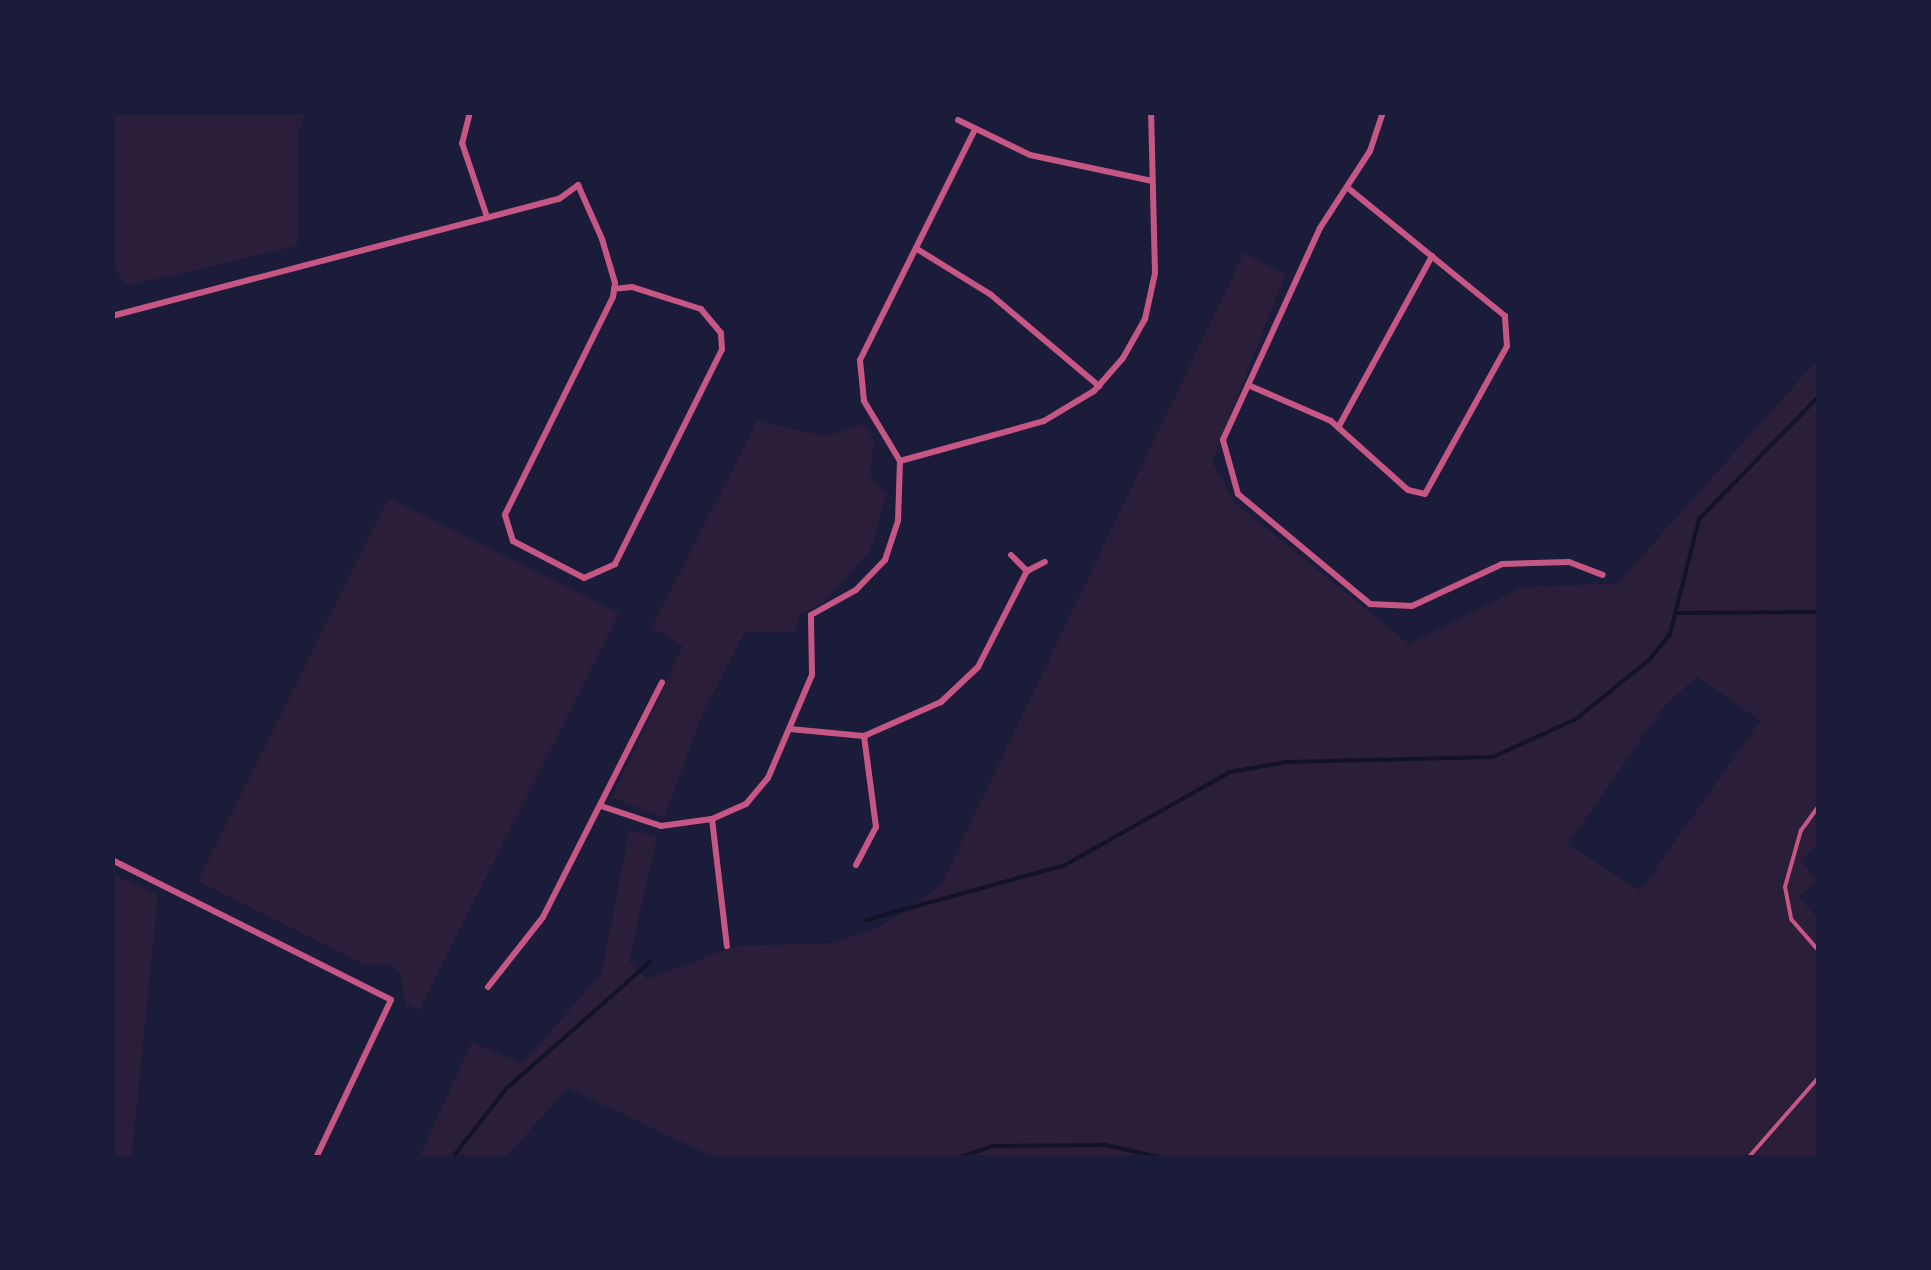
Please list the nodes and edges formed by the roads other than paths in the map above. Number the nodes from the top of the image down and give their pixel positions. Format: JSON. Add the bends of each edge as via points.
{"nodes":[{"id":1,"x":470,"y":112,"type":"edge"},
{"id":2,"x":1151,"y":112,"type":"edge"},
{"id":3,"x":1384,"y":112,"type":"edge"},
{"id":4,"x":958,"y":120,"type":"dead end"},
{"id":5,"x":975,"y":129,"type":"junction"},
{"id":6,"x":1152,"y":182,"type":"junction"},
{"id":7,"x":1346,"y":187,"type":"junction"},
{"id":8,"x":488,"y":217,"type":"junction"},
{"id":9,"x":916,"y":249,"type":"junction"},
{"id":10,"x":1432,"y":256,"type":"junction"},
{"id":11,"x":614,"y":288,"type":"junction"},
{"id":12,"x":112,"y":316,"type":"edge"},
{"id":13,"x":1248,"y":385,"type":"junction"},
{"id":14,"x":1099,"y":386,"type":"junction"},
{"id":15,"x":1339,"y":427,"type":"junction"},
{"id":16,"x":900,"y":461,"type":"junction"},
{"id":17,"x":1011,"y":554,"type":"dead end"},
{"id":18,"x":1044,"y":562,"type":"dead end"},
{"id":19,"x":1027,"y":571,"type":"junction"},
{"id":20,"x":1603,"y":575,"type":"dead end"},
{"id":21,"x":662,"y":682,"type":"dead end"},
{"id":22,"x":790,"y":729,"type":"junction"},
{"id":23,"x":864,"y":736,"type":"junction"},
{"id":24,"x":601,"y":806,"type":"junction"},
{"id":25,"x":1818,"y":807,"type":"edge"},
{"id":26,"x":712,"y":819,"type":"junction"},
{"id":27,"x":112,"y":860,"type":"edge"},
{"id":28,"x":856,"y":865,"type":"dead end"},
{"id":29,"x":727,"y":946,"type":"dead end"},
{"id":30,"x":1818,"y":950,"type":"edge"},
{"id":31,"x":488,"y":987,"type":"dead end"},
{"id":32,"x":1818,"y":1078,"type":"edge"},
{"id":33,"x":316,"y":1158,"type":"edge"},
{"id":34,"x":1748,"y":1158,"type":"edge"}],
"edges":[{"from":1,"to":8,"type":"street","via":[[462,143]]},
{"from":2,"to":6,"type":"street"},
{"from":3,"to":7,"type":"street"},
{"from":4,"to":5,"type":"street"},
{"from":5,"to":6,"type":"street","via":[[1046,160]]},
{"from":5,"to":9,"type":"street"},
{"from":6,"to":14,"type":"street","via":[[1155,272],[1145,319]]},
{"from":7,"to":10,"type":"street"},
{"from":7,"to":13,"type":"street","via":[[1320,228]]},
{"from":8,"to":11,"type":"street","via":[[559,199],[578,185]]},
{"from":8,"to":12,"type":"street"},
{"from":9,"to":14,"type":"street","via":[[990,294]]},
{"from":9,"to":16,"type":"street","via":[[858,376],[864,401]]},
{"from":10,"to":15,"type":"street"},
{"from":10,"to":15,"type":"street","via":[[1505,316],[1510,330],[1439,477],[1425,494],[1408,490]]},
{"from":11,"to":11,"type":"street","via":[[505,515],[513,541],[584,578],[615,564],[722,349],[721,333],[702,309],[632,287]]},
{"from":13,"to":15,"type":"street"},
{"from":13,"to":20,"type":"street","via":[[1223,440],[1238,494],[1370,604],[1412,606],[1502,564],[1570,562]]},
{"from":14,"to":16,"type":"street","via":[[1044,422]]},
{"from":16,"to":22,"type":"street","via":[[898,520],[885,560],[856,590],[811,615],[812,675]]},
{"from":17,"to":19,"type":"street"},
{"from":18,"to":19,"type":"street"},
{"from":19,"to":23,"type":"street","via":[[978,667],[941,702]]},
{"from":21,"to":24,"type":"street"},
{"from":22,"to":23,"type":"street"},
{"from":22,"to":26,"type":"street","via":[[768,778],[746,804]]},
{"from":23,"to":28,"type":"street","via":[[876,827]]},
{"from":24,"to":26,"type":"street","via":[[661,826]]},
{"from":24,"to":31,"type":"street","via":[[543,917]]},
{"from":25,"to":30,"type":"lane","via":[[1800,830],[1785,888],[1791,919]]},
{"from":26,"to":29,"type":"street"},
{"from":27,"to":33,"type":"street","via":[[390,1000]]},
{"from":32,"to":34,"type":"lane"}]}
